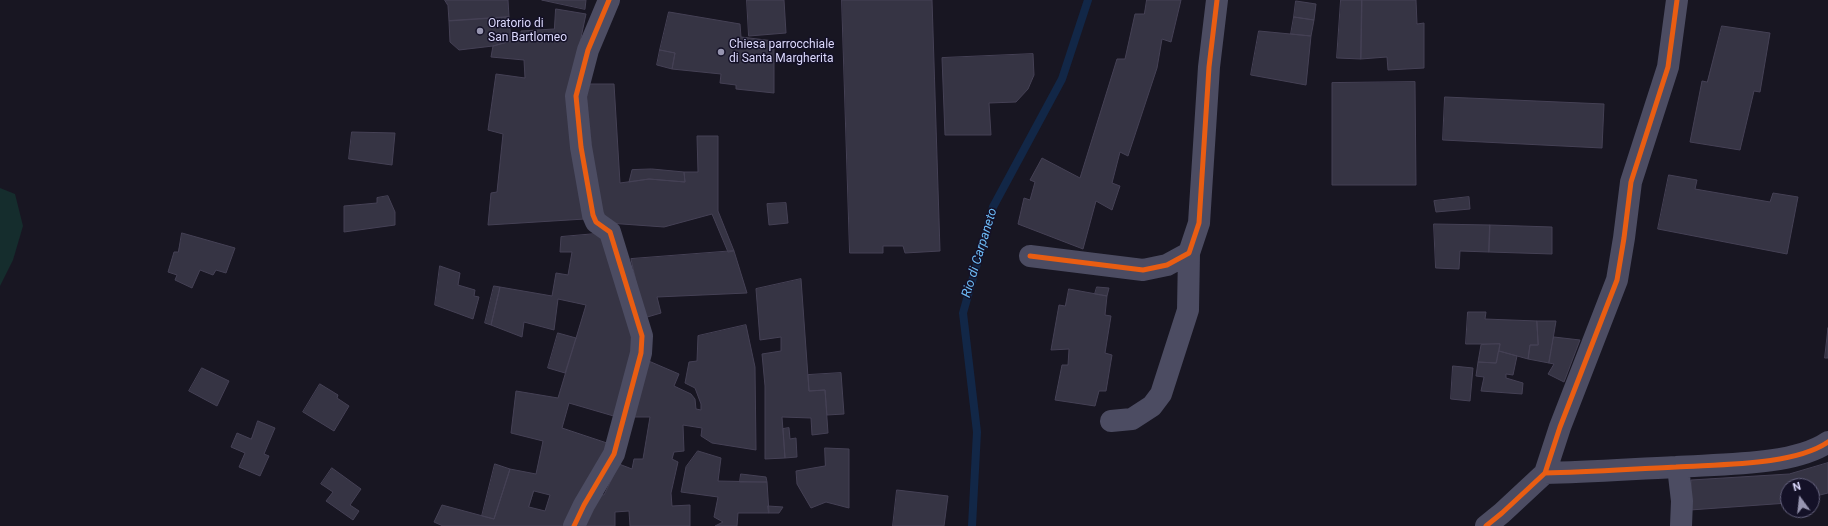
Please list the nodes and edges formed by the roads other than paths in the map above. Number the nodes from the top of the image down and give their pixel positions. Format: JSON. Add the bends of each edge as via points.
{"nodes":[{"id":1,"x":609,"y":0,"type":"edge"},
{"id":2,"x":1217,"y":0,"type":"edge"},
{"id":3,"x":1677,"y":0,"type":"edge"},
{"id":4,"x":1189,"y":253,"type":"junction"},
{"id":5,"x":1030,"y":256,"type":"dead end"},
{"id":6,"x":1111,"y":421,"type":"dead end"},
{"id":7,"x":1828,"y":442,"type":"edge"},
{"id":8,"x":1678,"y":467,"type":"junction"},
{"id":9,"x":1544,"y":473,"type":"junction"},
{"id":10,"x":574,"y":526,"type":"edge"},
{"id":11,"x":1486,"y":526,"type":"edge"},
{"id":12,"x":1681,"y":526,"type":"edge"}],
"edges":[{"from":1,"to":10,"type":"street","via":[[588,50],[576,96],[581,147],[593,216],[596,222],[610,232],[642,336],[641,353],[614,454]]},
{"from":2,"to":4,"type":"street","via":[[1209,67],[1199,223]]},
{"from":3,"to":9,"type":"street","via":[[1668,67],[1631,182],[1617,280]]},
{"from":4,"to":5,"type":"street","via":[[1167,265],[1143,270]]},
{"from":4,"to":6,"type":"street","via":[[1188,310],[1161,394],[1152,406],[1132,419]]},
{"from":7,"to":8,"type":"street","via":[[1820,448],[1788,458]]},
{"from":8,"to":9,"type":"street"},
{"from":8,"to":12,"type":"street","via":[[1682,501]]},
{"from":9,"to":11,"type":"street"}]}
